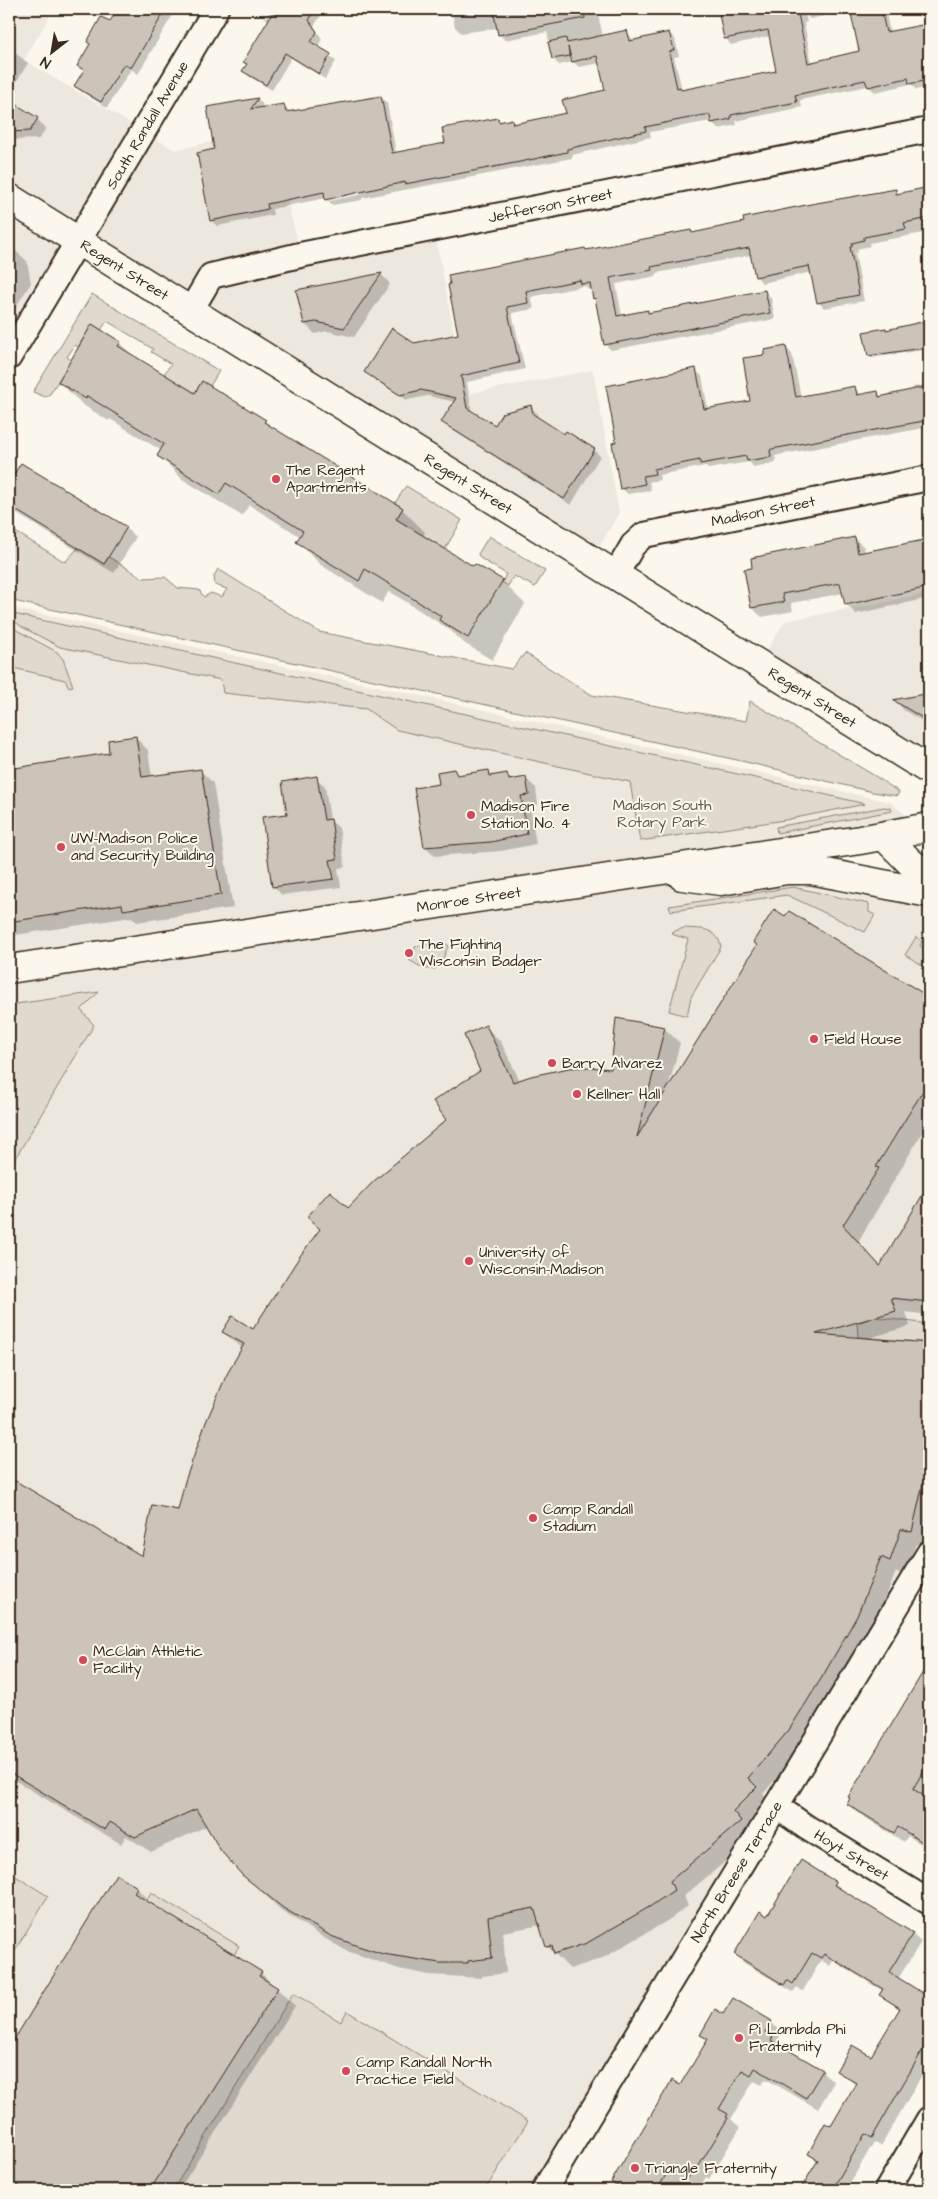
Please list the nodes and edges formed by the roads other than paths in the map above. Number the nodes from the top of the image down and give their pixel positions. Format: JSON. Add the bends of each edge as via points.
{"nodes":[{"id":1,"x":216,"y":9,"type":"edge"},
{"id":2,"x":929,"y":130,"type":"edge"},
{"id":3,"x":9,"y":198,"type":"edge"},
{"id":4,"x":78,"y":240,"type":"junction"},
{"id":5,"x":191,"y":310,"type":"junction"},
{"id":6,"x":9,"y":358,"type":"edge"},
{"id":7,"x":929,"y":478,"type":"edge"},
{"id":8,"x":616,"y":574,"type":"junction"},
{"id":9,"x":929,"y":770,"type":"edge"},
{"id":10,"x":929,"y":827,"type":"edge"},
{"id":11,"x":884,"y":836,"type":"junction"},
{"id":12,"x":651,"y":871,"type":"junction"},
{"id":13,"x":929,"y":873,"type":"edge"},
{"id":14,"x":929,"y":892,"type":"edge"},
{"id":15,"x":9,"y":969,"type":"edge"},
{"id":16,"x":929,"y":1553,"type":"edge"},
{"id":17,"x":776,"y":1806,"type":"junction"},
{"id":18,"x":929,"y":1902,"type":"edge"},
{"id":19,"x":929,"y":2120,"type":"edge"},
{"id":20,"x":544,"y":2190,"type":"edge"},
{"id":21,"x":887,"y":2190,"type":"edge"}],
"edges":[{"from":1,"to":4,"type":"street","name":"South Randall Avenue"},
{"from":2,"to":5,"type":"street","name":"Jefferson Street","via":[[300,255],[212,276]]},
{"from":3,"to":4,"type":"main road","name":"Regent Street"},
{"from":4,"to":5,"type":"main road","name":"Regent Street"},
{"from":4,"to":6,"type":"street","name":"South Randall Avenue"},
{"from":5,"to":8,"type":"main road","name":"Regent Street"},
{"from":7,"to":8,"type":"street","name":"Madison Street","via":[[644,535],[633,545]]},
{"from":8,"to":9,"type":"main road","name":"Regent Street"},
{"from":10,"to":11,"type":"main road","name":"Monroe Street"},
{"from":11,"to":12,"type":"main road","name":"Monroe Street"},
{"from":11,"to":13,"type":"main road","via":[[912,864]]},
{"from":12,"to":14,"type":"main road","via":[[721,881],[787,870],[811,870]]},
{"from":12,"to":15,"type":"main road","name":"Monroe Street"},
{"from":16,"to":17,"type":"street","name":"North Breese Terrace"},
{"from":17,"to":18,"type":"street","name":"Hoyt Street"},
{"from":17,"to":20,"type":"street","name":"North Breese Terrace"},
{"from":19,"to":21,"type":"street"}]}
